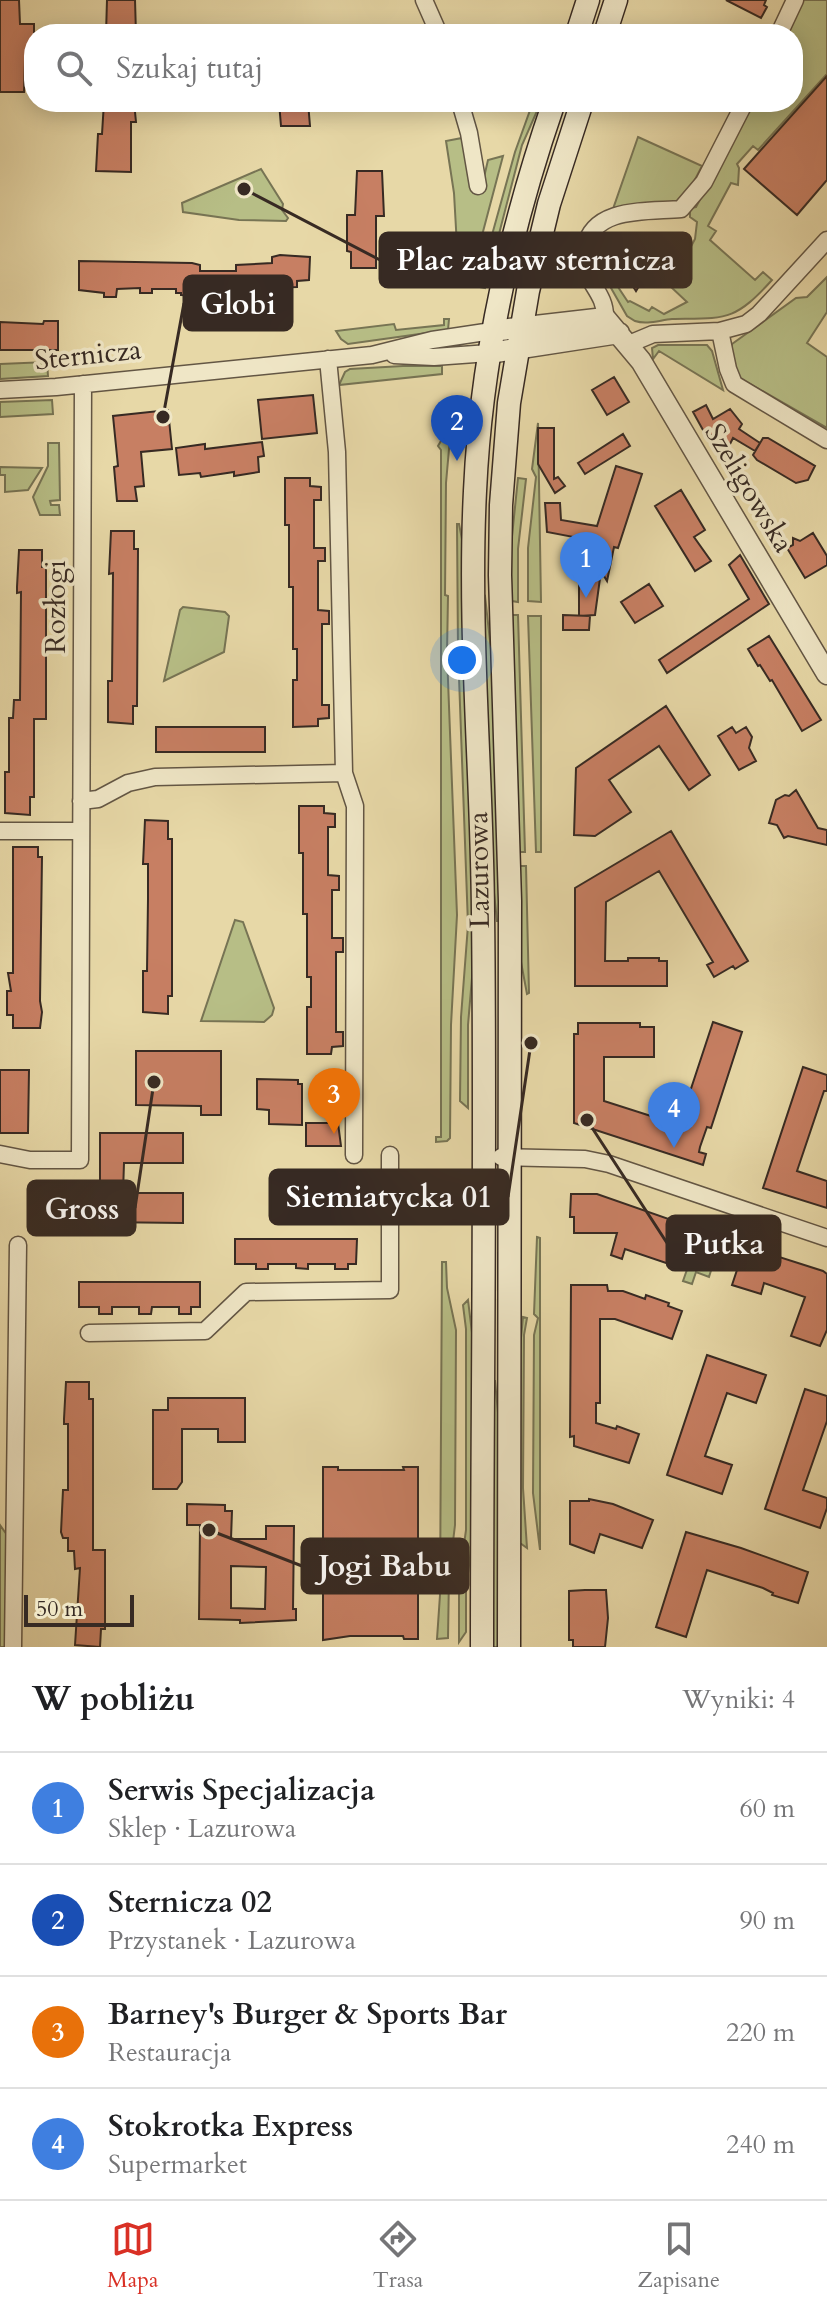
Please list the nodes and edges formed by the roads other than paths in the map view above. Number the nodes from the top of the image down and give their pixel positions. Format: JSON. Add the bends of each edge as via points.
{"nodes":[{"id":1,"x":424,"y":0,"type":"edge"},
{"id":2,"x":588,"y":0,"type":"edge"},
{"id":3,"x":616,"y":0,"type":"edge"},
{"id":4,"x":795,"y":0,"type":"edge"},
{"id":5,"x":435,"y":24,"type":"edge"},
{"id":6,"x":580,"y":24,"type":"edge"},
{"id":7,"x":608,"y":24,"type":"edge"},
{"id":8,"x":784,"y":24,"type":"edge"},
{"id":9,"x":463,"y":112,"type":"edge"},
{"id":10,"x":551,"y":112,"type":"edge"},
{"id":11,"x":579,"y":112,"type":"edge"},
{"id":12,"x":740,"y":112,"type":"edge"},
{"id":13,"x":478,"y":186,"type":"dead end"},
{"id":14,"x":827,"y":240,"type":"edge"},
{"id":15,"x":720,"y":331,"type":"junction"},
{"id":16,"x":618,"y":332,"type":"junction"},
{"id":17,"x":519,"y":338,"type":"junction"},
{"id":18,"x":490,"y":342,"type":"junction"},
{"id":19,"x":328,"y":359,"type":"junction"},
{"id":20,"x":83,"y":384,"type":"junction"},
{"id":21,"x":0,"y":390,"type":"edge"},
{"id":22,"x":827,"y":440,"type":"edge"},
{"id":23,"x":827,"y":674,"type":"edge"},
{"id":24,"x":344,"y":773,"type":"junction"},
{"id":25,"x":81,"y":801,"type":"junction"},
{"id":26,"x":0,"y":831,"type":"edge"},
{"id":27,"x":81,"y":831,"type":"junction"},
{"id":28,"x":0,"y":1154,"type":"edge"},
{"id":29,"x":354,"y":1155,"type":"dead end"},
{"id":30,"x":390,"y":1155,"type":"dead end"},
{"id":31,"x":483,"y":1156,"type":"junction"},
{"id":32,"x":510,"y":1157,"type":"junction"},
{"id":33,"x":827,"y":1238,"type":"edge"},
{"id":34,"x":18,"y":1245,"type":"dead end"},
{"id":35,"x":89,"y":1333,"type":"dead end"},
{"id":36,"x":13,"y":1647,"type":"edge"},
{"id":37,"x":482,"y":1647,"type":"edge"},
{"id":38,"x":509,"y":1647,"type":"edge"}],
"edges":[{"from":1,"to":5,"type":"street"},
{"from":2,"to":6,"type":"main road"},
{"from":3,"to":7,"type":"main road"},
{"from":4,"to":8,"type":"street"},
{"from":9,"to":13,"type":"street"},
{"from":10,"to":18,"type":"main road","name":"Lazurowa","via":[[524,195]]},
{"from":11,"to":17,"type":"main road","name":"Lazurowa","via":[[549,204]]},
{"from":12,"to":16,"type":"street","via":[[704,182],[681,209],[611,216],[586,243],[583,266]]},
{"from":14,"to":15,"type":"street","via":[[759,314]]},
{"from":15,"to":16,"type":"street"},
{"from":15,"to":22,"type":"street","via":[[734,384]]},
{"from":16,"to":17,"type":"street"},
{"from":16,"to":23,"type":"street","name":"Szeligowska"},
{"from":17,"to":18,"type":"street"},
{"from":17,"to":32,"type":"main road","name":"Lazurowa","via":[[500,541],[510,901]]},
{"from":18,"to":19,"type":"street","name":"Sternicza","via":[[432,340]]},
{"from":18,"to":31,"type":"main road","name":"Lazurowa","via":[[474,539]]},
{"from":19,"to":20,"type":"street","name":"Sternicza"},
{"from":19,"to":24,"type":"street","via":[[337,452]]},
{"from":20,"to":21,"type":"street","name":"Sternicza"},
{"from":20,"to":25,"type":"street","name":"Rozłogi"},
{"from":24,"to":25,"type":"street","via":[[155,777]]},
{"from":24,"to":29,"type":"street","via":[[355,806]]},
{"from":25,"to":27,"type":"street","name":"Rozłogi"},
{"from":26,"to":27,"type":"street"},
{"from":27,"to":28,"type":"street","name":"Rozłogi","via":[[80,1160]]},
{"from":30,"to":35,"type":"street","via":[[390,1290],[246,1292],[205,1331]]},
{"from":31,"to":32,"type":"street"},
{"from":31,"to":37,"type":"main road","name":"Lazurowa"},
{"from":32,"to":33,"type":"street","via":[[609,1164]]},
{"from":32,"to":38,"type":"main road","name":"Lazurowa"},
{"from":34,"to":36,"type":"street"}]}
